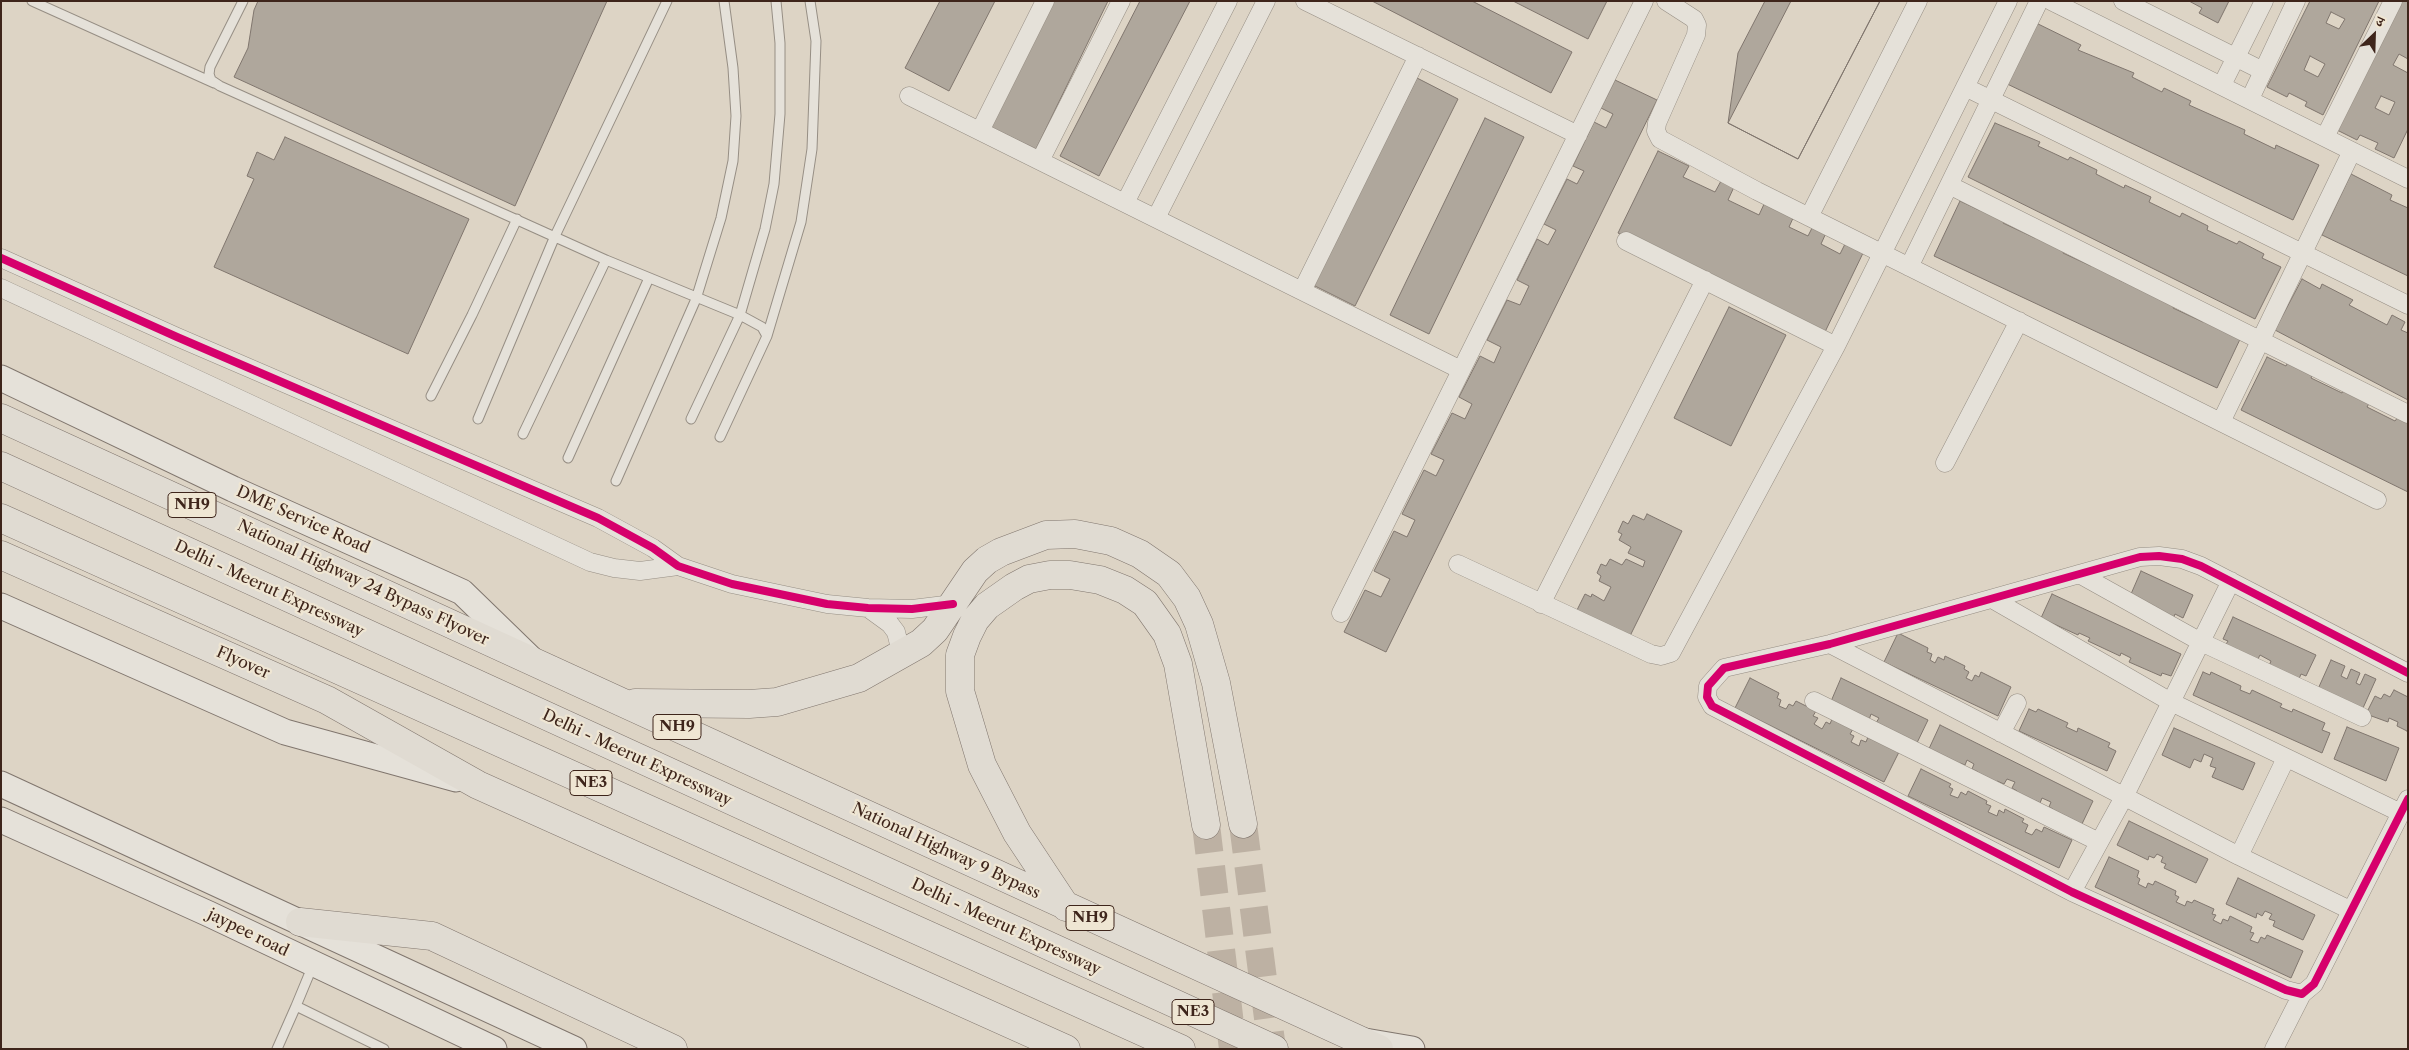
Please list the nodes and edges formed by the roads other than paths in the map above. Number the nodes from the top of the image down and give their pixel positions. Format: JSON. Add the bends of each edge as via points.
{"nodes":[{"id":1,"x":32,"y":1,"type":"edge"},
{"id":2,"x":243,"y":1,"type":"edge"},
{"id":3,"x":667,"y":1,"type":"edge"},
{"id":4,"x":724,"y":1,"type":"edge"},
{"id":5,"x":776,"y":1,"type":"edge"},
{"id":6,"x":810,"y":1,"type":"edge"},
{"id":7,"x":1044,"y":1,"type":"edge"},
{"id":8,"x":1121,"y":1,"type":"edge"},
{"id":9,"x":1228,"y":1,"type":"edge"},
{"id":10,"x":1266,"y":1,"type":"edge"},
{"id":11,"x":1305,"y":1,"type":"edge"},
{"id":12,"x":1644,"y":1,"type":"edge"},
{"id":13,"x":1666,"y":1,"type":"edge"},
{"id":14,"x":1918,"y":1,"type":"edge"},
{"id":15,"x":2008,"y":1,"type":"edge"},
{"id":16,"x":2039,"y":1,"type":"edge"},
{"id":17,"x":2050,"y":1,"type":"edge"},
{"id":18,"x":2122,"y":1,"type":"edge"},
{"id":19,"x":2264,"y":1,"type":"edge"},
{"id":20,"x":2296,"y":1,"type":"edge"},
{"id":21,"x":2393,"y":1,"type":"edge"},
{"id":22,"x":2148,"y":7,"type":"edge"},
{"id":23,"x":1418,"y":56,"type":"junction"},
{"id":24,"x":2236,"y":58,"type":"junction"},
{"id":25,"x":2263,"y":71,"type":"junction"},
{"id":26,"x":2222,"y":85,"type":"junction"},
{"id":27,"x":220,"y":86,"type":"junction"},
{"id":28,"x":1965,"y":87,"type":"junction"},
{"id":29,"x":909,"y":96,"type":"dead end"},
{"id":30,"x":2250,"y":99,"type":"junction"},
{"id":31,"x":1990,"y":100,"type":"junction"},
{"id":32,"x":980,"y":131,"type":"junction"},
{"id":33,"x":1578,"y":135,"type":"junction"},
{"id":34,"x":2325,"y":137,"type":"junction"},
{"id":35,"x":2352,"y":151,"type":"junction"},
{"id":36,"x":1040,"y":161,"type":"junction"},
{"id":37,"x":2408,"y":180,"type":"edge"},
{"id":38,"x":1949,"y":185,"type":"junction"},
{"id":39,"x":1125,"y":203,"type":"junction"},
{"id":40,"x":1809,"y":217,"type":"junction"},
{"id":41,"x":517,"y":218,"type":"junction"},
{"id":42,"x":1156,"y":218,"type":"junction"},
{"id":43,"x":555,"y":236,"type":"junction"},
{"id":44,"x":1626,"y":241,"type":"dead end"},
{"id":45,"x":1882,"y":253,"type":"junction"},
{"id":46,"x":2303,"y":254,"type":"junction"},
{"id":47,"x":1,"y":258,"type":"edge"},
{"id":48,"x":606,"y":260,"type":"junction"},
{"id":49,"x":1909,"y":267,"type":"junction"},
{"id":50,"x":39,"y":274,"type":"junction"},
{"id":51,"x":650,"y":278,"type":"junction"},
{"id":52,"x":1706,"y":280,"type":"junction"},
{"id":53,"x":1,"y":288,"type":"edge"},
{"id":54,"x":1302,"y":291,"type":"junction"},
{"id":55,"x":696,"y":298,"type":"junction"},
{"id":56,"x":25,"y":299,"type":"junction"},
{"id":57,"x":2408,"y":305,"type":"edge"},
{"id":58,"x":740,"y":315,"type":"junction"},
{"id":59,"x":2019,"y":321,"type":"junction"},
{"id":60,"x":767,"y":336,"type":"junction"},
{"id":61,"x":2261,"y":341,"type":"junction"},
{"id":62,"x":1836,"y":346,"type":"junction"},
{"id":63,"x":1461,"y":370,"type":"junction"},
{"id":64,"x":1,"y":378,"type":"edge"},
{"id":65,"x":431,"y":396,"type":"dead end"},
{"id":66,"x":2408,"y":414,"type":"edge"},
{"id":67,"x":1,"y":418,"type":"edge"},
{"id":68,"x":478,"y":419,"type":"dead end"},
{"id":69,"x":691,"y":419,"type":"dead end"},
{"id":70,"x":2221,"y":422,"type":"junction"},
{"id":71,"x":524,"y":434,"type":"dead end"},
{"id":72,"x":720,"y":437,"type":"dead end"},
{"id":73,"x":568,"y":458,"type":"dead end"},
{"id":74,"x":1945,"y":463,"type":"dead end"},
{"id":75,"x":1,"y":466,"type":"edge"},
{"id":76,"x":616,"y":481,"type":"dead end"},
{"id":77,"x":2377,"y":500,"type":"dead end"},
{"id":78,"x":1,"y":518,"type":"edge"},
{"id":79,"x":1,"y":555,"type":"edge"},
{"id":80,"x":1458,"y":564,"type":"dead end"},
{"id":81,"x":678,"y":566,"type":"junction"},
{"id":82,"x":2079,"y":574,"type":"junction"},
{"id":83,"x":2231,"y":582,"type":"junction"},
{"id":84,"x":1992,"y":599,"type":"junction"},
{"id":85,"x":953,"y":604,"type":"junction"},
{"id":86,"x":1542,"y":604,"type":"junction"},
{"id":87,"x":1,"y":606,"type":"edge"},
{"id":88,"x":868,"y":608,"type":"junction"},
{"id":89,"x":1341,"y":613,"type":"dead end"},
{"id":90,"x":2201,"y":642,"type":"junction"},
{"id":91,"x":1830,"y":644,"type":"junction"},
{"id":92,"x":902,"y":656,"type":"junction"},
{"id":93,"x":533,"y":661,"type":"junction"},
{"id":94,"x":2408,"y":673,"type":"edge"},
{"id":95,"x":1814,"y":701,"type":"dead end"},
{"id":96,"x":2172,"y":702,"type":"junction"},
{"id":97,"x":626,"y":703,"type":"junction"},
{"id":98,"x":2017,"y":703,"type":"dead end"},
{"id":99,"x":2362,"y":718,"type":"dead end"},
{"id":100,"x":2001,"y":733,"type":"junction"},
{"id":101,"x":2286,"y":758,"type":"junction"},
{"id":102,"x":1,"y":784,"type":"edge"},
{"id":103,"x":478,"y":785,"type":"junction"},
{"id":104,"x":2124,"y":797,"type":"junction"},
{"id":105,"x":2404,"y":806,"type":"edge"},
{"id":106,"x":1,"y":820,"type":"edge"},
{"id":107,"x":1243,"y":824,"type":"tunnel mouth"},
{"id":108,"x":1206,"y":825,"type":"tunnel mouth"},
{"id":109,"x":2099,"y":842,"type":"junction"},
{"id":110,"x":2239,"y":856,"type":"junction"},
{"id":111,"x":222,"y":885,"type":"junction"},
{"id":112,"x":2072,"y":892,"type":"junction"},
{"id":113,"x":1066,"y":907,"type":"junction"},
{"id":114,"x":2350,"y":910,"type":"junction"},
{"id":115,"x":209,"y":914,"type":"junction"},
{"id":116,"x":300,"y":922,"type":"junction"},
{"id":117,"x":313,"y":965,"type":"junction"},
{"id":118,"x":2302,"y":994,"type":"junction"},
{"id":119,"x":296,"y":1006,"type":"junction"},
{"id":120,"x":1369,"y":1044,"type":"edge"},
{"id":121,"x":277,"y":1049,"type":"edge"},
{"id":122,"x":384,"y":1049,"type":"edge"},
{"id":123,"x":494,"y":1049,"type":"edge"},
{"id":124,"x":574,"y":1049,"type":"edge"},
{"id":125,"x":673,"y":1049,"type":"edge"},
{"id":126,"x":1066,"y":1049,"type":"edge"},
{"id":127,"x":1181,"y":1049,"type":"edge"},
{"id":128,"x":1274,"y":1049,"type":"edge"},
{"id":129,"x":1412,"y":1049,"type":"edge"},
{"id":130,"x":2274,"y":1049,"type":"edge"}],
"edges":[{"from":1,"to":27,"type":"lane"},
{"from":2,"to":27,"type":"lane","via":[[210,67],[212,80]]},
{"from":3,"to":43,"type":"lane"},
{"from":4,"to":55,"type":"lane","via":[[734,78],[733,161],[721,218]]},
{"from":5,"to":58,"type":"lane","via":[[780,43],[780,114],[774,184]]},
{"from":6,"to":60,"type":"lane","via":[[816,41],[812,149],[801,222]]},
{"from":7,"to":32,"type":"street"},
{"from":8,"to":36,"type":"street"},
{"from":9,"to":39,"type":"street"},
{"from":10,"to":42,"type":"street"},
{"from":11,"to":23,"type":"street"},
{"from":12,"to":33,"type":"street"},
{"from":13,"to":40,"type":"street","via":[[1694,19],[1697,25],[1696,35],[1657,123],[1660,139]]},
{"from":14,"to":40,"type":"street"},
{"from":15,"to":28,"type":"street"},
{"from":16,"to":31,"type":"street"},
{"from":17,"to":26,"type":"street"},
{"from":18,"to":22,"type":"street"},
{"from":19,"to":24,"type":"street"},
{"from":20,"to":25,"type":"street"},
{"from":21,"to":34,"type":"street"},
{"from":22,"to":24,"type":"street"},
{"from":23,"to":33,"type":"street"},
{"from":23,"to":54,"type":"street"},
{"from":24,"to":25,"type":"street"},
{"from":24,"to":26,"type":"street"},
{"from":25,"to":30,"type":"street"},
{"from":26,"to":30,"type":"street"},
{"from":27,"to":41,"type":"lane"},
{"from":28,"to":31,"type":"street"},
{"from":28,"to":45,"type":"street"},
{"from":29,"to":32,"type":"street"},
{"from":30,"to":34,"type":"street"},
{"from":31,"to":38,"type":"street"},
{"from":31,"to":46,"type":"street"},
{"from":32,"to":36,"type":"street"},
{"from":33,"to":63,"type":"street"},
{"from":34,"to":35,"type":"street"},
{"from":35,"to":37,"type":"street"},
{"from":35,"to":46,"type":"street"},
{"from":36,"to":39,"type":"street"},
{"from":38,"to":49,"type":"street"},
{"from":38,"to":61,"type":"street"},
{"from":39,"to":42,"type":"street"},
{"from":40,"to":45,"type":"street"},
{"from":41,"to":43,"type":"lane"},
{"from":41,"to":65,"type":"lane"},
{"from":42,"to":54,"type":"street"},
{"from":43,"to":48,"type":"lane"},
{"from":43,"to":68,"type":"lane"},
{"from":44,"to":52,"type":"street"},
{"from":45,"to":49,"type":"street"},
{"from":45,"to":62,"type":"street"},
{"from":46,"to":57,"type":"street"},
{"from":46,"to":61,"type":"street"},
{"from":47,"to":50,"type":"street"},
{"from":48,"to":51,"type":"lane"},
{"from":48,"to":71,"type":"lane"},
{"from":49,"to":59,"type":"street"},
{"from":50,"to":56,"type":"street"},
{"from":50,"to":81,"type":"street","via":[[177,337],[598,518],[653,548]]},
{"from":51,"to":55,"type":"lane"},
{"from":51,"to":73,"type":"lane"},
{"from":52,"to":62,"type":"street"},
{"from":52,"to":86,"type":"street"},
{"from":53,"to":56,"type":"street"},
{"from":54,"to":63,"type":"street"},
{"from":55,"to":58,"type":"lane"},
{"from":55,"to":76,"type":"lane"},
{"from":56,"to":81,"type":"street","via":[[590,562],[640,571]]},
{"from":58,"to":60,"type":"lane","via":[[762,327]]},
{"from":58,"to":69,"type":"lane"},
{"from":59,"to":70,"type":"street"},
{"from":59,"to":74,"type":"street"},
{"from":60,"to":72,"type":"lane"},
{"from":61,"to":66,"type":"street"},
{"from":61,"to":70,"type":"street"},
{"from":62,"to":86,"type":"street","via":[[1671,653],[1651,654]]},
{"from":63,"to":89,"type":"street"},
{"from":64,"to":93,"type":"street","name":"DME Service Road","via":[[233,489],[462,592]]},
{"from":67,"to":93,"type":"highway","name":"National Highway 24 Bypass Flyover","number":"NH9"},
{"from":70,"to":77,"type":"street"},
{"from":75,"to":128,"type":"highway","name":"Delhi - Meerut Expressway","number":"NE3"},
{"from":78,"to":127,"type":"highway","number":"NE3"},
{"from":79,"to":103,"type":"highway","name":"Flyover","via":[[327,700]]},
{"from":80,"to":86,"type":"street"},
{"from":81,"to":88,"type":"street","via":[[782,596]]},
{"from":82,"to":83,"type":"street","via":[[2140,557],[2159,556],[2182,559]]},
{"from":82,"to":84,"type":"street"},
{"from":82,"to":90,"type":"street"},
{"from":83,"to":90,"type":"street"},
{"from":83,"to":94,"type":"street"},
{"from":84,"to":91,"type":"street"},
{"from":84,"to":96,"type":"street"},
{"from":85,"to":88,"type":"street","via":[[912,609]]},
{"from":85,"to":92,"type":"highway","via":[[935,630]]},
{"from":85,"to":107,"type":"highway","via":[[975,571],[987,560],[1046,535],[1075,534],[1111,541],[1140,554],[1169,574],[1187,598],[1200,624],[1216,683]]},
{"from":87,"to":103,"type":"street","via":[[285,732]]},
{"from":88,"to":92,"type":"street","via":[[896,632]]},
{"from":90,"to":96,"type":"street"},
{"from":90,"to":99,"type":"street"},
{"from":91,"to":100,"type":"street"},
{"from":91,"to":112,"type":"street","via":[[1724,668],[1708,686],[1707,697],[1712,706]]},
{"from":92,"to":97,"type":"highway","via":[[859,678],[777,702]]},
{"from":93,"to":97,"type":"highway","name":"National Highway 9 Bypass","number":"NH9"},
{"from":95,"to":109,"type":"street"},
{"from":96,"to":101,"type":"street"},
{"from":96,"to":104,"type":"street"},
{"from":97,"to":113,"type":"highway","name":"National Highway 9 Bypass","number":"NH9"},
{"from":98,"to":100,"type":"street"},
{"from":100,"to":104,"type":"street"},
{"from":101,"to":105,"type":"street"},
{"from":101,"to":110,"type":"street"},
{"from":102,"to":111,"type":"street"},
{"from":103,"to":126,"type":"highway","name":"Flyover"},
{"from":104,"to":109,"type":"street"},
{"from":104,"to":110,"type":"street"},
{"from":105,"to":114,"type":"street"},
{"from":106,"to":115,"type":"street","name":"jaypee road"},
{"from":108,"to":113,"type":"highway","via":[[1178,664],[1167,634],[1145,603],[1100,580],[1070,575],[1050,575],[1014,587],[987,606],[967,636],[960,655],[960,691],[982,764],[1017,833]]},
{"from":109,"to":112,"type":"street"},
{"from":110,"to":114,"type":"street"},
{"from":111,"to":115,"type":"street"},
{"from":111,"to":116,"type":"street"},
{"from":112,"to":118,"type":"street","via":[[2286,990]]},
{"from":113,"to":120,"type":"highway","name":"National Highway 9 Bypass","number":"NH9"},
{"from":114,"to":118,"type":"street","via":[[2314,984]]},
{"from":115,"to":117,"type":"street","name":"jaypee road"},
{"from":116,"to":124,"type":"street"},
{"from":116,"to":125,"type":"highway","via":[[432,936]]},
{"from":117,"to":119,"type":"lane"},
{"from":117,"to":123,"type":"street","name":"jaypee road"},
{"from":118,"to":130,"type":"street"},
{"from":119,"to":121,"type":"lane"},
{"from":119,"to":122,"type":"lane"},
{"from":120,"to":129,"type":"street"}]}
